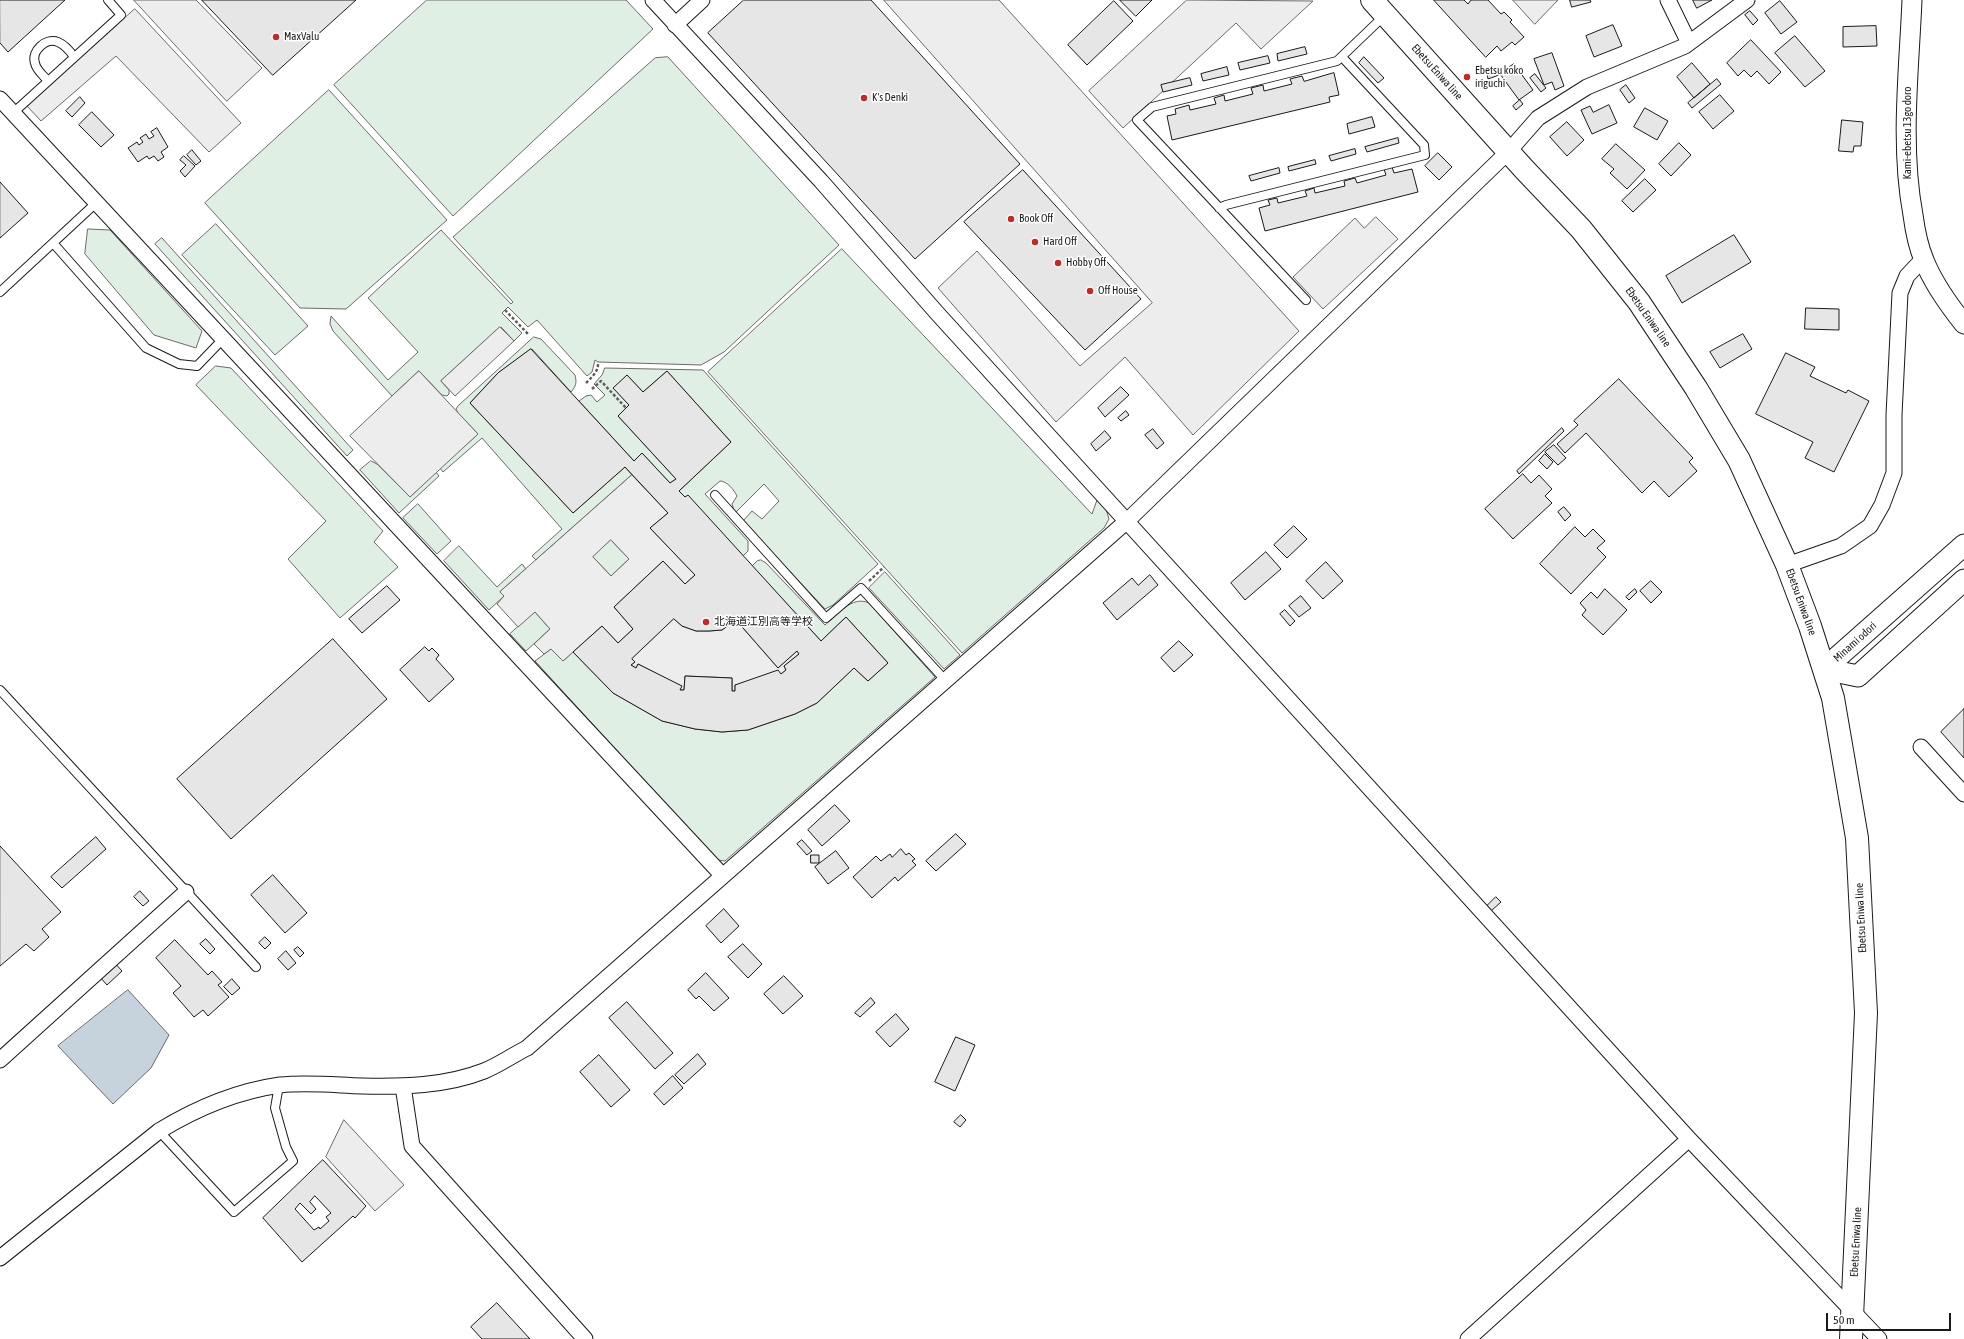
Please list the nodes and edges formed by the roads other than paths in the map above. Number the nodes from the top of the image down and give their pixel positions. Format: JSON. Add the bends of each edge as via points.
{"nodes":[{"id":1,"x":108,"y":0,"type":"edge"},
{"id":2,"x":653,"y":0,"type":"edge"},
{"id":3,"x":702,"y":0,"type":"edge"},
{"id":4,"x":1668,"y":0,"type":"edge"},
{"id":5,"x":1747,"y":0,"type":"edge"},
{"id":6,"x":1912,"y":0,"type":"edge"},
{"id":7,"x":1379,"y":7,"type":"edge"},
{"id":8,"x":675,"y":25,"type":"junction"},
{"id":9,"x":1689,"y":43,"type":"junction"},
{"id":10,"x":74,"y":57,"type":"junction"},
{"id":11,"x":1342,"y":57,"type":"junction"},
{"id":12,"x":48,"y":81,"type":"junction"},
{"id":13,"x":0,"y":99,"type":"edge"},
{"id":14,"x":13,"y":113,"type":"junction"},
{"id":15,"x":1509,"y":151,"type":"junction"},
{"id":16,"x":96,"y":203,"type":"junction"},
{"id":17,"x":1219,"y":208,"type":"junction"},
{"id":18,"x":53,"y":243,"type":"junction"},
{"id":19,"x":1923,"y":259,"type":"junction"},
{"id":20,"x":0,"y":292,"type":"edge"},
{"id":21,"x":1306,"y":300,"type":"dead end"},
{"id":22,"x":1964,"y":324,"type":"edge"},
{"id":23,"x":223,"y":339,"type":"junction"},
{"id":24,"x":715,"y":495,"type":"dead end"},
{"id":25,"x":1127,"y":521,"type":"junction"},
{"id":26,"x":1964,"y":545,"type":"edge"},
{"id":27,"x":1787,"y":565,"type":"junction"},
{"id":28,"x":1964,"y":580,"type":"edge"},
{"id":29,"x":1824,"y":670,"type":"junction"},
{"id":30,"x":945,"y":680,"type":"junction"},
{"id":31,"x":0,"y":690,"type":"edge"},
{"id":32,"x":1922,"y":747,"type":"dead end"},
{"id":33,"x":1964,"y":794,"type":"edge"},
{"id":34,"x":722,"y":875,"type":"junction"},
{"id":35,"x":186,"y":892,"type":"junction"},
{"id":36,"x":256,"y":967,"type":"dead end"},
{"id":37,"x":0,"y":1060,"type":"edge"},
{"id":38,"x":279,"y":1085,"type":"junction"},
{"id":39,"x":403,"y":1086,"type":"junction"},
{"id":40,"x":159,"y":1132,"type":"junction"},
{"id":41,"x":1688,"y":1139,"type":"junction"},
{"id":42,"x":0,"y":1258,"type":"edge"},
{"id":43,"x":1853,"y":1309,"type":"junction"},
{"id":44,"x":584,"y":1339,"type":"edge"},
{"id":45,"x":1468,"y":1339,"type":"edge"},
{"id":46,"x":1852,"y":1339,"type":"edge"},
{"id":47,"x":1880,"y":1339,"type":"edge"}],
"edges":[{"from":1,"to":10,"type":"lane","via":[[121,15]]},
{"from":2,"to":8,"type":"street"},
{"from":3,"to":8,"type":"street"},
{"from":4,"to":9,"type":"street"},
{"from":5,"to":9,"type":"street"},
{"from":6,"to":19,"type":"street","name":"Kami-ebetsu 13go doro","via":[[1906,167],[1912,212]]},
{"from":7,"to":11,"type":"lane"},
{"from":7,"to":15,"type":"main road","name":"Ebetsu Eniwa line"},
{"from":8,"to":25,"type":"street","via":[[821,182]]},
{"from":9,"to":15,"type":"street","via":[[1587,87],[1538,118]]},
{"from":10,"to":12,"type":"lane"},
{"from":10,"to":12,"type":"lane","via":[[66,47],[57,42],[42,44],[34,56],[34,64]]},
{"from":11,"to":17,"type":"lane","via":[[1338,61],[1152,107],[1137,120]]},
{"from":11,"to":17,"type":"lane","via":[[1424,146],[1425,155]]},
{"from":12,"to":14,"type":"lane"},
{"from":13,"to":14,"type":"street"},
{"from":14,"to":16,"type":"street"},
{"from":15,"to":25,"type":"street"},
{"from":15,"to":27,"type":"main road","name":"Ebetsu Eniwa line","via":[[1582,229],[1639,302],[1696,388],[1739,460]]},
{"from":16,"to":18,"type":"lane"},
{"from":16,"to":23,"type":"street"},
{"from":17,"to":21,"type":"lane"},
{"from":18,"to":20,"type":"lane"},
{"from":18,"to":23,"type":"lane","via":[[146,348],[179,364],[197,366]]},
{"from":19,"to":22,"type":"street","name":"Kami-ebetsu 13go doro","via":[[1941,292]]},
{"from":19,"to":27,"type":"street","via":[[1907,276],[1900,293],[1894,473],[1882,506],[1870,526],[1841,546]]},
{"from":23,"to":34,"type":"street"},
{"from":24,"to":30,"type":"lane","via":[[826,618],[861,588]]},
{"from":25,"to":30,"type":"street"},
{"from":25,"to":41,"type":"street"},
{"from":26,"to":29,"type":"main road","name":"Minami odori"},
{"from":27,"to":29,"type":"main road","name":"Ebetsu Eniwa line"},
{"from":28,"to":29,"type":"main road","name":"Minami odori","via":[[1858,676]]},
{"from":29,"to":43,"type":"main road","name":"Ebetsu Eniwa line","via":[[1833,698],[1857,838],[1866,1013]]},
{"from":30,"to":34,"type":"street"},
{"from":31,"to":35,"type":"lane"},
{"from":32,"to":33,"type":"street"},
{"from":34,"to":39,"type":"street","via":[[527,1048],[484,1071],[436,1083]]},
{"from":35,"to":36,"type":"lane"},
{"from":35,"to":37,"type":"street"},
{"from":38,"to":39,"type":"street","via":[[311,1083]]},
{"from":38,"to":40,"type":"street","via":[[220,1101],[181,1118]]},
{"from":38,"to":40,"type":"lane","via":[[275,1108],[286,1147],[293,1161],[234,1212]]},
{"from":39,"to":44,"type":"street","via":[[412,1146]]},
{"from":40,"to":42,"type":"street"},
{"from":41,"to":43,"type":"street"},
{"from":41,"to":45,"type":"street"},
{"from":43,"to":46,"type":"main road","name":"Ebetsu Eniwa line"},
{"from":43,"to":47,"type":"street"}]}
